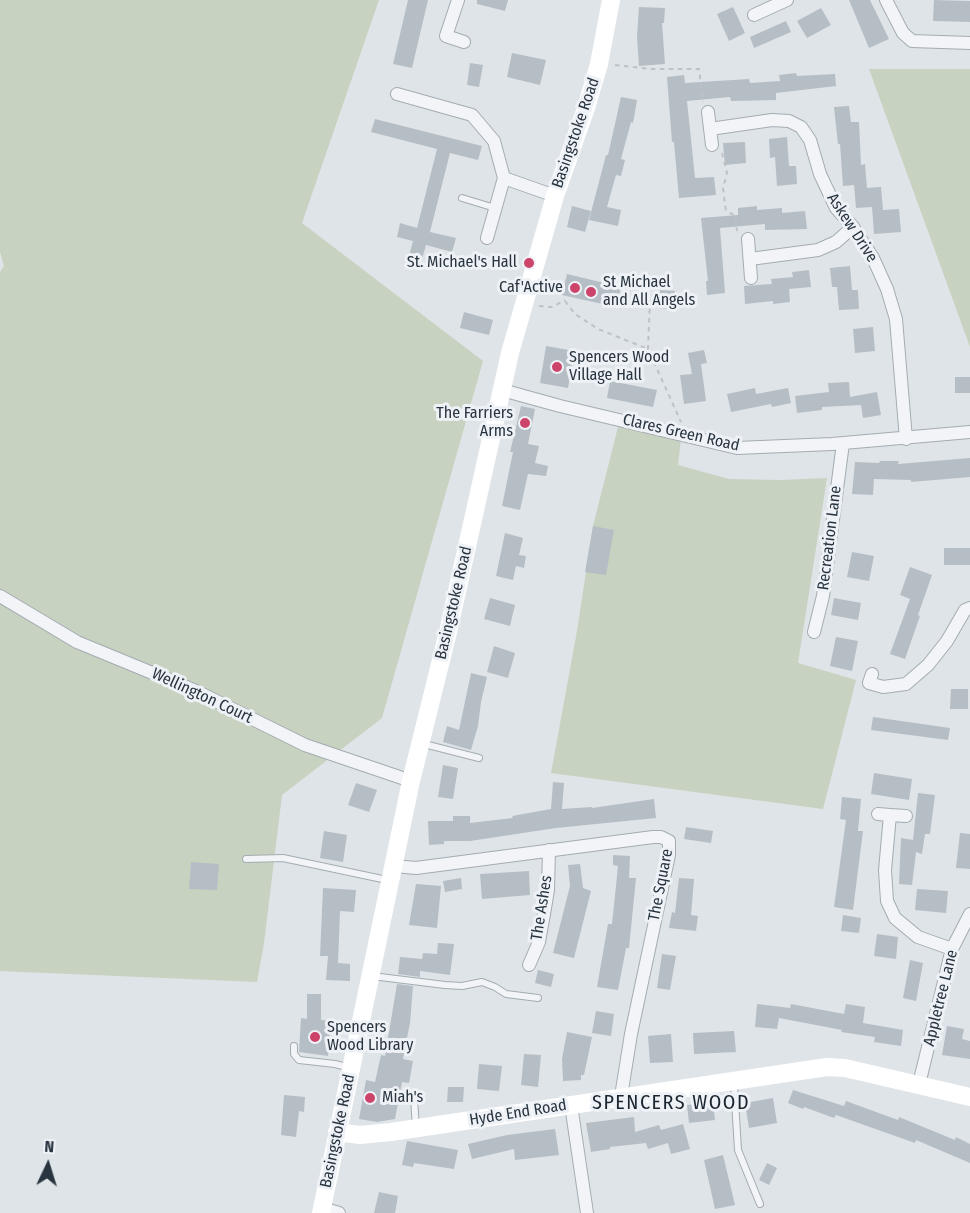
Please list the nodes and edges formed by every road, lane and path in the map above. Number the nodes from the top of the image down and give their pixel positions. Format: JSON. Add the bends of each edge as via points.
{"nodes":[{"id":1,"x":458,"y":0,"type":"edge"},
{"id":2,"x":611,"y":0,"type":"edge"},
{"id":3,"x":787,"y":0,"type":"edge"},
{"id":4,"x":886,"y":0,"type":"edge"},
{"id":5,"x":766,"y":4,"type":"edge"},
{"id":6,"x":754,"y":15,"type":"dead end"},
{"id":7,"x":464,"y":42,"type":"dead end"},
{"id":8,"x":970,"y":43,"type":"edge"},
{"id":9,"x":599,"y":64,"type":"junction"},
{"id":10,"x":397,"y":94,"type":"dead end"},
{"id":11,"x":708,"y":112,"type":"joint"},
{"id":12,"x":710,"y":129,"type":"junction"},
{"id":13,"x":712,"y":145,"type":"joint"},
{"id":14,"x":504,"y":178,"type":"junction"},
{"id":15,"x":555,"y":196,"type":"junction"},
{"id":16,"x":462,"y":198,"type":"dead end"},
{"id":17,"x":495,"y":208,"type":"junction"},
{"id":18,"x":853,"y":227,"type":"junction"},
{"id":19,"x":487,"y":238,"type":"dead end"},
{"id":20,"x":748,"y":239,"type":"joint"},
{"id":21,"x":750,"y":259,"type":"junction"},
{"id":22,"x":751,"y":278,"type":"dead end"},
{"id":23,"x":650,"y":300,"type":"dead end"},
{"id":24,"x":524,"y":305,"type":"junction"},
{"id":25,"x":648,"y":349,"type":"junction"},
{"id":26,"x":502,"y":390,"type":"junction"},
{"id":27,"x":970,"y":432,"type":"edge"},
{"id":28,"x":686,"y":435,"type":"junction"},
{"id":29,"x":906,"y":439,"type":"junction"},
{"id":30,"x":843,"y":443,"type":"junction"},
{"id":31,"x":0,"y":596,"type":"edge"},
{"id":32,"x":970,"y":608,"type":"edge"},
{"id":33,"x":814,"y":632,"type":"dead end"},
{"id":34,"x":869,"y":683,"type":"dead end"},
{"id":35,"x":420,"y":743,"type":"junction"},
{"id":36,"x":479,"y":758,"type":"dead end"},
{"id":37,"x":411,"y":781,"type":"junction"},
{"id":38,"x":906,"y":816,"type":"dead end"},
{"id":39,"x":549,"y":850,"type":"junction"},
{"id":40,"x":246,"y":859,"type":"dead end"},
{"id":41,"x":392,"y":874,"type":"junction"},
{"id":42,"x":970,"y":914,"type":"edge"},
{"id":43,"x":952,"y":949,"type":"junction"},
{"id":44,"x":529,"y":965,"type":"dead end"},
{"id":45,"x":371,"y":975,"type":"junction"},
{"id":46,"x":538,"y":998,"type":"dead end"},
{"id":47,"x":294,"y":1046,"type":"dead end"},
{"id":48,"x":351,"y":1068,"type":"junction"},
{"id":49,"x":734,"y":1081,"type":"junction"},
{"id":50,"x":919,"y":1084,"type":"junction"},
{"id":51,"x":623,"y":1096,"type":"junction"},
{"id":52,"x":970,"y":1097,"type":"edge"},
{"id":53,"x":414,"y":1098,"type":"dead end"},
{"id":54,"x":571,"y":1105,"type":"junction"},
{"id":55,"x":417,"y":1128,"type":"junction"},
{"id":56,"x":337,"y":1132,"type":"junction"},
{"id":57,"x":760,"y":1204,"type":"dead end"},
{"id":58,"x":327,"y":1211,"type":"edge"},
{"id":59,"x":587,"y":1213,"type":"edge"}],
"edges":[{"from":1,"to":7,"type":"street","via":[[442,34]]},
{"from":2,"to":9,"type":"street","name":"Basingstoke Road"},
{"from":3,"to":5,"type":"street"},
{"from":4,"to":8,"type":"street","via":[[903,33],[912,41]]},
{"from":5,"to":6,"type":"street"},
{"from":9,"to":11,"type":"path","via":[[699,69],[703,105]]},
{"from":9,"to":15,"type":"street","name":"Basingstoke Road"},
{"from":10,"to":14,"type":"street","via":[[472,115],[494,141]]},
{"from":11,"to":12,"type":"street"},
{"from":12,"to":13,"type":"street"},
{"from":12,"to":18,"type":"street","name":"Askew Drive","via":[[772,120],[804,124],[836,208]]},
{"from":13,"to":20,"type":"path","via":[[720,146],[727,173],[723,189],[726,210],[735,216],[738,234]]},
{"from":14,"to":15,"type":"street"},
{"from":14,"to":17,"type":"street"},
{"from":15,"to":24,"type":"street","name":"Basingstoke Road"},
{"from":16,"to":17,"type":"lane"},
{"from":17,"to":19,"type":"street"},
{"from":18,"to":21,"type":"street","via":[[836,242],[818,250]]},
{"from":18,"to":29,"type":"street","name":"Askew Drive","via":[[873,258],[896,319]]},
{"from":20,"to":21,"type":"street"},
{"from":21,"to":22,"type":"street"},
{"from":23,"to":25,"type":"path"},
{"from":24,"to":25,"type":"path","via":[[552,307],[565,300],[575,314],[598,329]]},
{"from":24,"to":26,"type":"street","name":"Basingstoke Road"},
{"from":25,"to":28,"type":"path"},
{"from":26,"to":28,"type":"street","name":"Clares Green Road"},
{"from":26,"to":35,"type":"street","name":"Basingstoke Road"},
{"from":27,"to":29,"type":"street","name":"Clares Green Road"},
{"from":28,"to":30,"type":"street","name":"Clares Green Road","via":[[737,448]]},
{"from":29,"to":30,"type":"street","name":"Clares Green Road"},
{"from":30,"to":33,"type":"street","name":"Recreation Lane","via":[[823,596]]},
{"from":31,"to":37,"type":"street","name":"Wellington Court","via":[[77,642],[196,691],[305,745]]},
{"from":32,"to":34,"type":"street","via":[[928,665],[906,684],[883,687]]},
{"from":35,"to":36,"type":"lane"},
{"from":35,"to":37,"type":"street","name":"Basingstoke Road"},
{"from":37,"to":41,"type":"street","name":"Basingstoke Road"},
{"from":38,"to":43,"type":"street","via":[[884,815],[887,901],[895,918],[918,937]]},
{"from":39,"to":41,"type":"street","name":"The Square"},
{"from":39,"to":44,"type":"street","name":"The Ashes","via":[[547,898],[539,942]]},
{"from":39,"to":51,"type":"street","name":"The Square","via":[[653,837],[669,841],[631,1034]]},
{"from":40,"to":41,"type":"lane","via":[[283,858]]},
{"from":41,"to":45,"type":"street","name":"Basingstoke Road"},
{"from":42,"to":43,"type":"street","name":"Appletree Lane"},
{"from":43,"to":50,"type":"street","name":"Appletree Lane"},
{"from":45,"to":46,"type":"lane","via":[[445,985],[482,982],[506,994]]},
{"from":45,"to":48,"type":"street","name":"Basingstoke Road"},
{"from":47,"to":48,"type":"lane","via":[[299,1060]]},
{"from":48,"to":56,"type":"street","name":"Basingstoke Road"},
{"from":49,"to":50,"type":"street","name":"Hyde End Road","via":[[827,1067]]},
{"from":49,"to":51,"type":"street","name":"Hyde End Road"},
{"from":49,"to":57,"type":"lane","via":[[738,1150]]},
{"from":50,"to":52,"type":"street","name":"Hyde End Road"},
{"from":51,"to":54,"type":"street","name":"Hyde End Road"},
{"from":53,"to":55,"type":"lane"},
{"from":54,"to":55,"type":"street","name":"Hyde End Road"},
{"from":54,"to":59,"type":"street"},
{"from":55,"to":56,"type":"street","name":"Hyde End Road","via":[[369,1134]]},
{"from":56,"to":58,"type":"street","name":"Basingstoke Road"}]}
